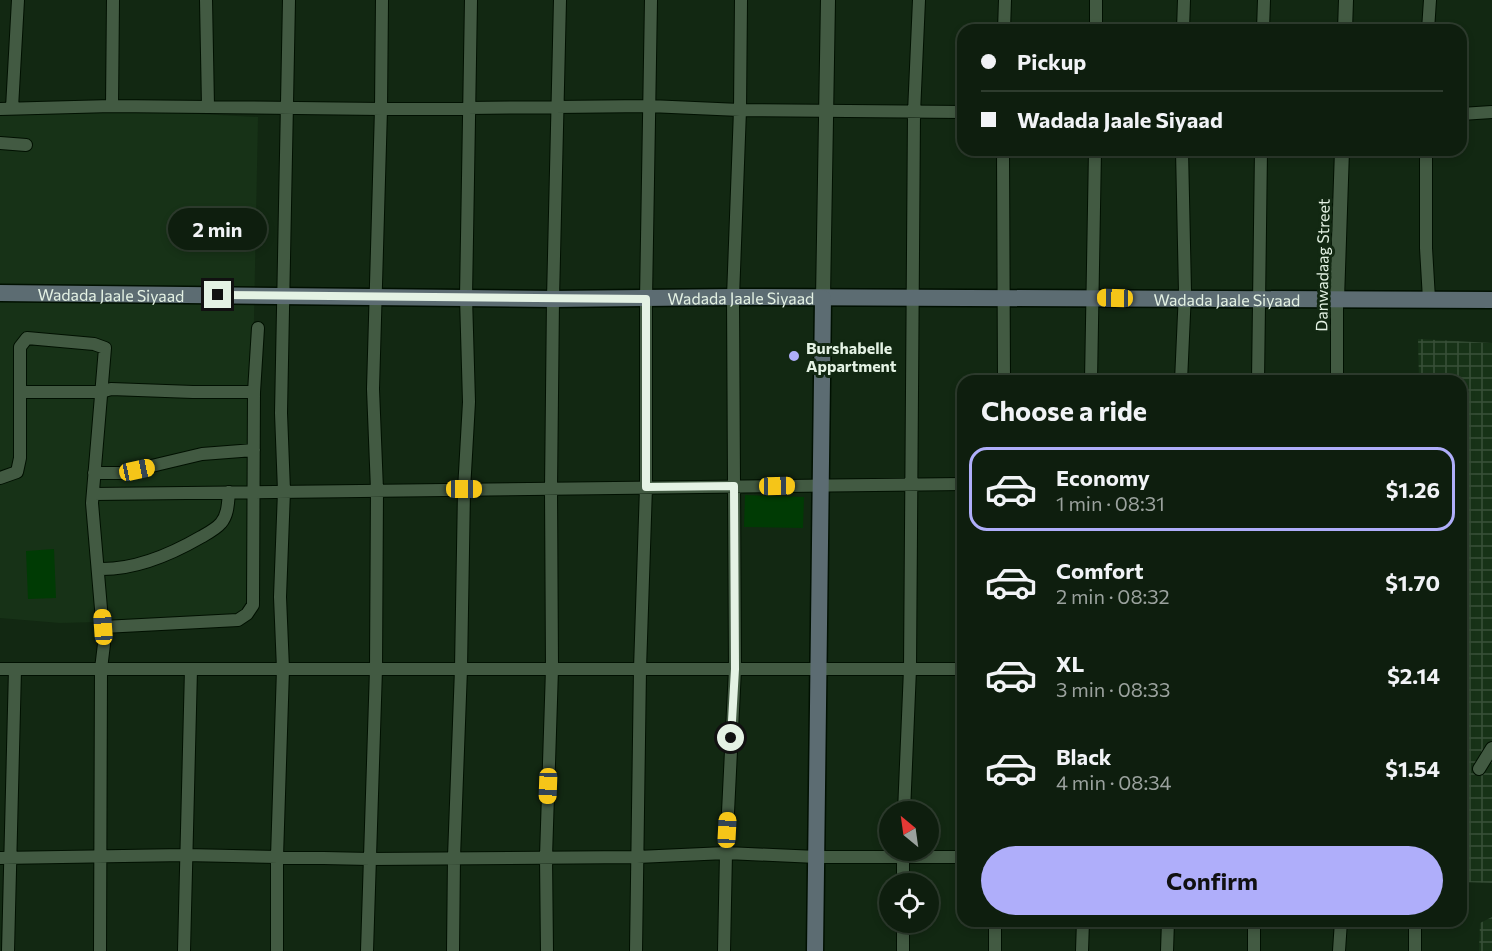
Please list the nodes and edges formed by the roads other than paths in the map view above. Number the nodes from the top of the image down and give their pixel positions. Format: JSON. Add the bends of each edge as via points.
{"nodes":[{"id":1,"x":18,"y":0,"type":"edge"},
{"id":2,"x":113,"y":0,"type":"edge"},
{"id":3,"x":206,"y":0,"type":"edge"},
{"id":4,"x":289,"y":0,"type":"edge"},
{"id":5,"x":382,"y":0,"type":"edge"},
{"id":6,"x":471,"y":0,"type":"edge"},
{"id":7,"x":560,"y":0,"type":"edge"},
{"id":8,"x":651,"y":0,"type":"edge"},
{"id":9,"x":741,"y":0,"type":"edge"},
{"id":10,"x":828,"y":0,"type":"edge"},
{"id":11,"x":919,"y":0,"type":"edge"},
{"id":12,"x":1005,"y":0,"type":"edge"},
{"id":13,"x":1096,"y":0,"type":"edge"},
{"id":14,"x":1184,"y":0,"type":"edge"},
{"id":15,"x":1264,"y":0,"type":"edge"},
{"id":16,"x":1346,"y":0,"type":"edge"},
{"id":17,"x":1430,"y":0,"type":"edge"},
{"id":18,"x":1004,"y":24,"type":"edge"},
{"id":19,"x":1096,"y":24,"type":"edge"},
{"id":20,"x":1183,"y":24,"type":"edge"},
{"id":21,"x":1263,"y":24,"type":"edge"},
{"id":22,"x":1345,"y":24,"type":"edge"},
{"id":23,"x":1428,"y":24,"type":"edge"},
{"id":24,"x":112,"y":106,"type":"junction"},
{"id":25,"x":208,"y":106,"type":"junction"},
{"id":26,"x":286,"y":106,"type":"junction"},
{"id":27,"x":649,"y":106,"type":"junction"},
{"id":28,"x":469,"y":107,"type":"junction"},
{"id":29,"x":558,"y":107,"type":"junction"},
{"id":30,"x":6,"y":109,"type":"edge"},
{"id":31,"x":381,"y":109,"type":"junction"},
{"id":32,"x":740,"y":110,"type":"junction"},
{"id":33,"x":826,"y":111,"type":"junction"},
{"id":34,"x":957,"y":112,"type":"edge"},
{"id":35,"x":1492,"y":112,"type":"edge"},
{"id":36,"x":914,"y":113,"type":"junction"},
{"id":37,"x":1467,"y":114,"type":"edge"},
{"id":38,"x":0,"y":143,"type":"edge"},
{"id":39,"x":26,"y":145,"type":"dead end"},
{"id":40,"x":1003,"y":156,"type":"edge"},
{"id":41,"x":1095,"y":156,"type":"edge"},
{"id":42,"x":1182,"y":156,"type":"edge"},
{"id":43,"x":1262,"y":156,"type":"edge"},
{"id":44,"x":1342,"y":156,"type":"edge"},
{"id":45,"x":1426,"y":156,"type":"edge"},
{"id":46,"x":0,"y":293,"type":"edge"},
{"id":47,"x":284,"y":295,"type":"junction"},
{"id":48,"x":375,"y":296,"type":"junction"},
{"id":49,"x":466,"y":297,"type":"junction"},
{"id":50,"x":733,"y":297,"type":"junction"},
{"id":51,"x":823,"y":298,"type":"junction"},
{"id":52,"x":914,"y":298,"type":"junction"},
{"id":53,"x":1005,"y":298,"type":"junction"},
{"id":54,"x":1092,"y":298,"type":"junction"},
{"id":55,"x":554,"y":299,"type":"junction"},
{"id":56,"x":646,"y":299,"type":"junction"},
{"id":57,"x":1184,"y":299,"type":"junction"},
{"id":58,"x":1259,"y":299,"type":"junction"},
{"id":59,"x":1337,"y":299,"type":"junction"},
{"id":60,"x":1430,"y":299,"type":"junction"},
{"id":61,"x":1492,"y":300,"type":"edge"},
{"id":62,"x":258,"y":328,"type":"dead end"},
{"id":63,"x":1004,"y":375,"type":"edge"},
{"id":64,"x":1091,"y":375,"type":"edge"},
{"id":65,"x":1182,"y":375,"type":"edge"},
{"id":66,"x":1258,"y":375,"type":"edge"},
{"id":67,"x":1337,"y":375,"type":"edge"},
{"id":68,"x":20,"y":392,"type":"junction"},
{"id":69,"x":100,"y":392,"type":"junction"},
{"id":70,"x":254,"y":392,"type":"junction"},
{"id":71,"x":254,"y":450,"type":"junction"},
{"id":72,"x":94,"y":473,"type":"junction"},
{"id":73,"x":0,"y":478,"type":"edge"},
{"id":74,"x":957,"y":484,"type":"edge"},
{"id":75,"x":821,"y":485,"type":"junction"},
{"id":76,"x":911,"y":485,"type":"junction"},
{"id":77,"x":734,"y":486,"type":"junction"},
{"id":78,"x":646,"y":487,"type":"junction"},
{"id":79,"x":464,"y":489,"type":"junction"},
{"id":80,"x":551,"y":489,"type":"junction"},
{"id":81,"x":377,"y":490,"type":"junction"},
{"id":82,"x":284,"y":491,"type":"junction"},
{"id":83,"x":229,"y":492,"type":"junction"},
{"id":84,"x":253,"y":492,"type":"junction"},
{"id":85,"x":93,"y":494,"type":"junction"},
{"id":86,"x":99,"y":569,"type":"junction"},
{"id":87,"x":103,"y":627,"type":"junction"},
{"id":88,"x":0,"y":669,"type":"edge"},
{"id":89,"x":15,"y":669,"type":"junction"},
{"id":90,"x":101,"y":669,"type":"junction"},
{"id":91,"x":190,"y":669,"type":"junction"},
{"id":92,"x":283,"y":669,"type":"junction"},
{"id":93,"x":376,"y":669,"type":"junction"},
{"id":94,"x":461,"y":669,"type":"junction"},
{"id":95,"x":552,"y":669,"type":"junction"},
{"id":96,"x":640,"y":669,"type":"junction"},
{"id":97,"x":735,"y":669,"type":"junction"},
{"id":98,"x":819,"y":669,"type":"junction"},
{"id":99,"x":910,"y":669,"type":"junction"},
{"id":100,"x":957,"y":669,"type":"edge"},
{"id":101,"x":1492,"y":748,"type":"edge"},
{"id":102,"x":1479,"y":769,"type":"dead end"},
{"id":103,"x":904,"y":801,"type":"edge"},
{"id":104,"x":726,"y":853,"type":"junction"},
{"id":105,"x":185,"y":855,"type":"junction"},
{"id":106,"x":879,"y":855,"type":"edge"},
{"id":107,"x":637,"y":856,"type":"junction"},
{"id":108,"x":939,"y":856,"type":"edge"},
{"id":109,"x":100,"y":857,"type":"junction"},
{"id":110,"x":277,"y":857,"type":"junction"},
{"id":111,"x":454,"y":857,"type":"junction"},
{"id":112,"x":546,"y":857,"type":"junction"},
{"id":113,"x":817,"y":857,"type":"junction"},
{"id":114,"x":957,"y":857,"type":"edge"},
{"id":115,"x":5,"y":858,"type":"edge"},
{"id":116,"x":370,"y":859,"type":"junction"},
{"id":117,"x":995,"y":927,"type":"edge"},
{"id":118,"x":1083,"y":927,"type":"edge"},
{"id":119,"x":1168,"y":927,"type":"edge"},
{"id":120,"x":1254,"y":927,"type":"edge"},
{"id":121,"x":1341,"y":927,"type":"edge"},
{"id":122,"x":1415,"y":927,"type":"edge"},
{"id":123,"x":903,"y":933,"type":"edge"},
{"id":124,"x":8,"y":951,"type":"edge"},
{"id":125,"x":100,"y":951,"type":"edge"},
{"id":126,"x":184,"y":951,"type":"edge"},
{"id":127,"x":277,"y":951,"type":"edge"},
{"id":128,"x":367,"y":951,"type":"edge"},
{"id":129,"x":453,"y":951,"type":"edge"},
{"id":130,"x":547,"y":951,"type":"edge"},
{"id":131,"x":636,"y":951,"type":"edge"},
{"id":132,"x":724,"y":951,"type":"edge"},
{"id":133,"x":815,"y":951,"type":"edge"},
{"id":134,"x":903,"y":951,"type":"edge"},
{"id":135,"x":995,"y":951,"type":"edge"},
{"id":136,"x":1082,"y":951,"type":"edge"},
{"id":137,"x":1167,"y":951,"type":"edge"},
{"id":138,"x":1254,"y":951,"type":"edge"},
{"id":139,"x":1339,"y":951,"type":"edge"},
{"id":140,"x":1415,"y":951,"type":"edge"}],
"edges":[{"from":1,"to":30,"type":"street"},
{"from":2,"to":24,"type":"street"},
{"from":3,"to":25,"type":"street"},
{"from":4,"to":26,"type":"street"},
{"from":5,"to":31,"type":"street"},
{"from":6,"to":28,"type":"street"},
{"from":7,"to":29,"type":"street"},
{"from":8,"to":27,"type":"street"},
{"from":9,"to":32,"type":"street"},
{"from":10,"to":33,"type":"street"},
{"from":11,"to":36,"type":"street"},
{"from":12,"to":18,"type":"street"},
{"from":13,"to":19,"type":"street"},
{"from":14,"to":20,"type":"street"},
{"from":15,"to":21,"type":"street"},
{"from":16,"to":22,"type":"street"},
{"from":17,"to":23,"type":"street"},
{"from":24,"to":25,"type":"street"},
{"from":24,"to":30,"type":"street"},
{"from":25,"to":26,"type":"street"},
{"from":26,"to":31,"type":"street"},
{"from":26,"to":47,"type":"street"},
{"from":27,"to":29,"type":"street"},
{"from":27,"to":32,"type":"street"},
{"from":27,"to":56,"type":"street"},
{"from":28,"to":29,"type":"street"},
{"from":28,"to":31,"type":"street"},
{"from":28,"to":49,"type":"street"},
{"from":29,"to":55,"type":"street"},
{"from":31,"to":48,"type":"street"},
{"from":32,"to":33,"type":"street"},
{"from":32,"to":50,"type":"street"},
{"from":33,"to":36,"type":"street"},
{"from":33,"to":51,"type":"street"},
{"from":34,"to":36,"type":"street"},
{"from":35,"to":37,"type":"street"},
{"from":36,"to":52,"type":"street"},
{"from":38,"to":39,"type":"street"},
{"from":40,"to":53,"type":"street"},
{"from":41,"to":54,"type":"street"},
{"from":42,"to":57,"type":"street"},
{"from":43,"to":58,"type":"street"},
{"from":44,"to":59,"type":"street","name":"Danwadaag Street"},
{"from":45,"to":60,"type":"street"},
{"from":46,"to":47,"type":"main road","name":"Wadada Jaale Siyaad"},
{"from":47,"to":48,"type":"main road","name":"Wadada Jaale Siyaad"},
{"from":47,"to":82,"type":"street"},
{"from":48,"to":49,"type":"main road","name":"Wadada Jaale Siyaad"},
{"from":48,"to":81,"type":"street"},
{"from":49,"to":55,"type":"main road","name":"Wadada Jaale Siyaad"},
{"from":49,"to":79,"type":"street","via":[[469,402]]},
{"from":50,"to":51,"type":"main road","name":"Wadada Jaale Siyaad"},
{"from":50,"to":56,"type":"main road","name":"Wadada Jaale Siyaad"},
{"from":50,"to":77,"type":"street"},
{"from":51,"to":52,"type":"main road","name":"Wadada Jaale Siyaad"},
{"from":51,"to":75,"type":"main road"},
{"from":52,"to":53,"type":"main road","name":"Wadada Jaale Siyaad"},
{"from":52,"to":76,"type":"street"},
{"from":53,"to":54,"type":"main road","name":"Wadada Jaale Siyaad"},
{"from":53,"to":63,"type":"street"},
{"from":54,"to":57,"type":"main road","name":"Wadada Jaale Siyaad"},
{"from":54,"to":64,"type":"street"},
{"from":55,"to":56,"type":"main road","name":"Wadada Jaale Siyaad"},
{"from":55,"to":80,"type":"street"},
{"from":56,"to":78,"type":"street"},
{"from":57,"to":58,"type":"main road","name":"Wadada Jaale Siyaad"},
{"from":57,"to":65,"type":"street"},
{"from":58,"to":59,"type":"main road","name":"Wadada Jaale Siyaad"},
{"from":58,"to":66,"type":"street"},
{"from":59,"to":60,"type":"main road","name":"Wadada Jaale Siyaad"},
{"from":59,"to":67,"type":"street","name":"Danwadaag Street"},
{"from":60,"to":61,"type":"main road","name":"Wadada Jaale Siyaad"},
{"from":62,"to":70,"type":"street"},
{"from":68,"to":69,"type":"street"},
{"from":68,"to":69,"type":"street","via":[[20,347],[27,338],[105,348]]},
{"from":68,"to":73,"type":"street","via":[[17,472]]},
{"from":69,"to":70,"type":"street"},
{"from":69,"to":72,"type":"street"},
{"from":70,"to":71,"type":"street"},
{"from":71,"to":72,"type":"street","via":[[202,454],[123,473]]},
{"from":71,"to":84,"type":"street"},
{"from":72,"to":85,"type":"street"},
{"from":74,"to":76,"type":"street"},
{"from":75,"to":76,"type":"street"},
{"from":75,"to":77,"type":"street"},
{"from":75,"to":98,"type":"main road"},
{"from":76,"to":99,"type":"street"},
{"from":77,"to":78,"type":"street"},
{"from":77,"to":97,"type":"street"},
{"from":78,"to":80,"type":"street"},
{"from":78,"to":96,"type":"street"},
{"from":79,"to":80,"type":"street"},
{"from":79,"to":81,"type":"street"},
{"from":79,"to":94,"type":"street"},
{"from":80,"to":95,"type":"street"},
{"from":81,"to":82,"type":"street"},
{"from":81,"to":93,"type":"street"},
{"from":82,"to":84,"type":"street"},
{"from":82,"to":92,"type":"street","via":[[280,597]]},
{"from":83,"to":84,"type":"street"},
{"from":83,"to":85,"type":"street"},
{"from":83,"to":86,"type":"street","via":[[226,514],[220,525],[208,533],[172,553],[131,566]]},
{"from":84,"to":87,"type":"street","via":[[253,604],[248,614],[238,620]]},
{"from":85,"to":86,"type":"street"},
{"from":86,"to":87,"type":"street"},
{"from":87,"to":90,"type":"street"},
{"from":88,"to":89,"type":"street"},
{"from":89,"to":90,"type":"street"},
{"from":89,"to":115,"type":"street"},
{"from":90,"to":91,"type":"street"},
{"from":90,"to":109,"type":"street"},
{"from":91,"to":92,"type":"street"},
{"from":91,"to":105,"type":"street"},
{"from":92,"to":93,"type":"street"},
{"from":92,"to":110,"type":"street"},
{"from":93,"to":94,"type":"street"},
{"from":93,"to":116,"type":"street"},
{"from":94,"to":95,"type":"street"},
{"from":94,"to":111,"type":"street"},
{"from":95,"to":96,"type":"street"},
{"from":95,"to":112,"type":"street"},
{"from":96,"to":97,"type":"street"},
{"from":96,"to":107,"type":"street"},
{"from":97,"to":98,"type":"street"},
{"from":97,"to":104,"type":"street"},
{"from":98,"to":99,"type":"street"},
{"from":98,"to":113,"type":"main road"},
{"from":99,"to":100,"type":"street"},
{"from":99,"to":103,"type":"street"},
{"from":101,"to":102,"type":"street"},
{"from":104,"to":107,"type":"street"},
{"from":104,"to":113,"type":"street"},
{"from":104,"to":132,"type":"street"},
{"from":105,"to":109,"type":"street"},
{"from":105,"to":110,"type":"street"},
{"from":105,"to":126,"type":"street"},
{"from":106,"to":113,"type":"street"},
{"from":107,"to":112,"type":"street"},
{"from":107,"to":131,"type":"street"},
{"from":108,"to":114,"type":"street"},
{"from":109,"to":115,"type":"street"},
{"from":109,"to":125,"type":"street"},
{"from":110,"to":116,"type":"street"},
{"from":110,"to":127,"type":"street"},
{"from":111,"to":112,"type":"street"},
{"from":111,"to":116,"type":"street"},
{"from":111,"to":129,"type":"street"},
{"from":112,"to":130,"type":"street"},
{"from":113,"to":133,"type":"main road"},
{"from":115,"to":124,"type":"street"},
{"from":116,"to":128,"type":"street"},
{"from":117,"to":135,"type":"street"},
{"from":118,"to":136,"type":"street"},
{"from":119,"to":137,"type":"street"},
{"from":120,"to":138,"type":"street"},
{"from":121,"to":139,"type":"street"},
{"from":122,"to":140,"type":"street"},
{"from":123,"to":134,"type":"street"}]}
